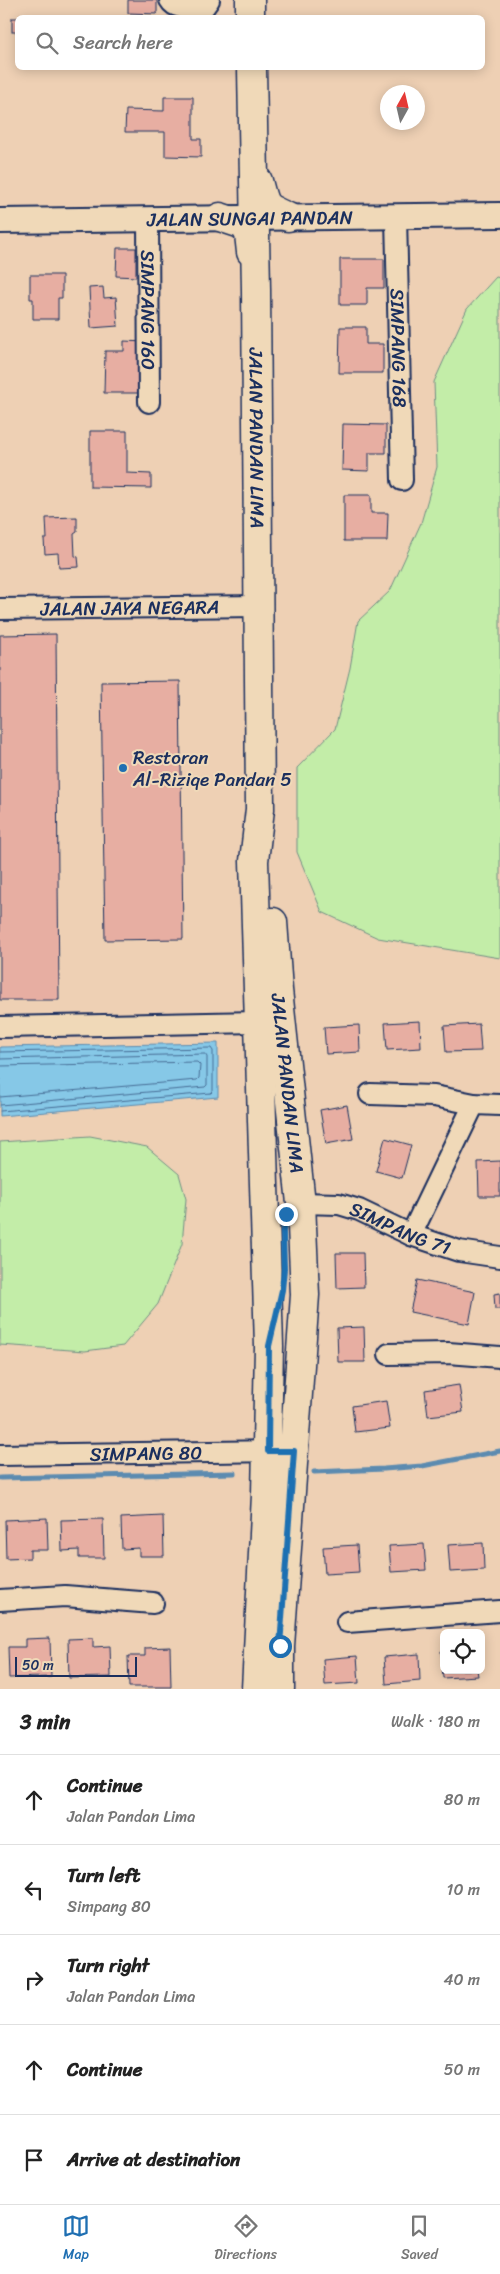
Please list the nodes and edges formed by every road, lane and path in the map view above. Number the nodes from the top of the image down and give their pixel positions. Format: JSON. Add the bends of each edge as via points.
{"nodes":[{"id":1,"x":170,"y":0,"type":"edge"},
{"id":2,"x":209,"y":0,"type":"edge"},
{"id":3,"x":250,"y":0,"type":"edge"},
{"id":4,"x":250,"y":15,"type":"edge"},
{"id":5,"x":252,"y":70,"type":"edge"},
{"id":6,"x":254,"y":170,"type":"junction"},
{"id":7,"x":500,"y":215,"type":"edge"},
{"id":8,"x":255,"y":216,"type":"junction"},
{"id":9,"x":396,"y":216,"type":"junction"},
{"id":10,"x":220,"y":217,"type":"junction"},
{"id":11,"x":288,"y":217,"type":"junction"},
{"id":12,"x":148,"y":218,"type":"junction"},
{"id":13,"x":0,"y":221,"type":"edge"},
{"id":14,"x":256,"y":290,"type":"junction"},
{"id":15,"x":149,"y":402,"type":"dead end"},
{"id":16,"x":402,"y":480,"type":"dead end"},
{"id":17,"x":260,"y":606,"type":"junction"},
{"id":18,"x":0,"y":608,"type":"edge"},
{"id":19,"x":260,"y":809,"type":"junction"},
{"id":20,"x":258,"y":1022,"type":"junction"},
{"id":21,"x":0,"y":1027,"type":"edge"},
{"id":22,"x":370,"y":1094,"type":"dead end"},
{"id":23,"x":474,"y":1104,"type":"junction"},
{"id":24,"x":500,"y":1105,"type":"edge"},
{"id":25,"x":264,"y":1165,"type":"junction"},
{"id":26,"x":301,"y":1203,"type":"junction"},
{"id":27,"x":410,"y":1235,"type":"junction"},
{"id":28,"x":500,"y":1257,"type":"edge"},
{"id":29,"x":269,"y":1346,"type":"junction"},
{"id":30,"x":389,"y":1354,"type":"dead end"},
{"id":31,"x":500,"y":1357,"type":"edge"},
{"id":32,"x":281,"y":1451,"type":"junction"},
{"id":33,"x":0,"y":1455,"type":"edge"},
{"id":34,"x":0,"y":1600,"type":"edge"},
{"id":35,"x":152,"y":1603,"type":"dead end"},
{"id":36,"x":500,"y":1611,"type":"edge"},
{"id":37,"x":347,"y":1622,"type":"dead end"},
{"id":38,"x":280,"y":1646,"type":"junction"},
{"id":39,"x":256,"y":1689,"type":"edge"},
{"id":40,"x":280,"y":1689,"type":"edge"},
{"id":41,"x":292,"y":1689,"type":"edge"}],
"edges":[{"from":1,"to":2,"type":"street","via":[[179,8],[204,7]]},
{"from":3,"to":4,"type":"main road"},
{"from":5,"to":6,"type":"main road","name":"JALAN PANDAN LIMA"},
{"from":6,"to":8,"type":"main road","name":"JALAN PANDAN LIMA"},
{"from":6,"to":11,"type":"main road","via":[[260,196],[266,206]]},
{"from":7,"to":9,"type":"street","name":"JALAN SUNGAI PANDAN"},
{"from":8,"to":10,"type":"street","name":"JALAN SUNGAI PANDAN"},
{"from":8,"to":11,"type":"street","name":"JALAN SUNGAI PANDAN"},
{"from":8,"to":14,"type":"main road","name":"JALAN PANDAN LIMA"},
{"from":9,"to":11,"type":"street","name":"JALAN SUNGAI PANDAN"},
{"from":9,"to":16,"type":"street","name":"SIMPANG 168"},
{"from":10,"to":12,"type":"street","name":"JALAN SUNGAI PANDAN"},
{"from":10,"to":14,"type":"main road","via":[[239,222],[247,230],[251,276]]},
{"from":12,"to":13,"type":"street","name":"JALAN SUNGAI PANDAN"},
{"from":12,"to":15,"type":"street","name":"SIMPANG 160"},
{"from":14,"to":17,"type":"main road","name":"JALAN PANDAN LIMA"},
{"from":17,"to":18,"type":"street","name":"JALAN JAYA NEGARA"},
{"from":17,"to":19,"type":"main road","name":"JALAN PANDAN LIMA"},
{"from":19,"to":20,"type":"main road","name":"JALAN PANDAN LIMA","via":[[254,861]]},
{"from":19,"to":26,"type":"main road","name":"JALAN PANDAN LIMA","via":[[270,860],[278,990]]},
{"from":20,"to":21,"type":"street"},
{"from":20,"to":25,"type":"main road","name":"JALAN PANDAN LIMA"},
{"from":22,"to":23,"type":"street","via":[[434,1096]]},
{"from":23,"to":24,"type":"street"},
{"from":23,"to":27,"type":"street"},
{"from":25,"to":26,"type":"main road","via":[[277,1192],[288,1200]]},
{"from":25,"to":29,"type":"main road","name":"JALAN PANDAN LIMA"},
{"from":26,"to":27,"type":"street","name":"SIMPANG 71","via":[[338,1204],[352,1208]]},
{"from":26,"to":29,"type":"main road","via":[[286,1214],[282,1290]]},
{"from":26,"to":32,"type":"main road","name":"JALAN PANDAN LIMA","via":[[305,1294]]},
{"from":27,"to":28,"type":"street","name":"SIMPANG 71","via":[[459,1251]]},
{"from":29,"to":32,"type":"main road","name":"JALAN PANDAN LIMA"},
{"from":30,"to":31,"type":"street","via":[[448,1353]]},
{"from":32,"to":33,"type":"street","name":"SIMPANG 80"},
{"from":32,"to":38,"type":"main road","name":"JALAN PANDAN LIMA"},
{"from":32,"to":39,"type":"main road","name":"JALAN PANDAN LIMA"},
{"from":34,"to":35,"type":"street","via":[[65,1596]]},
{"from":36,"to":37,"type":"street"},
{"from":38,"to":40,"type":"main road","name":"JALAN PANDAN LIMA"},
{"from":38,"to":41,"type":"main road"}]}
